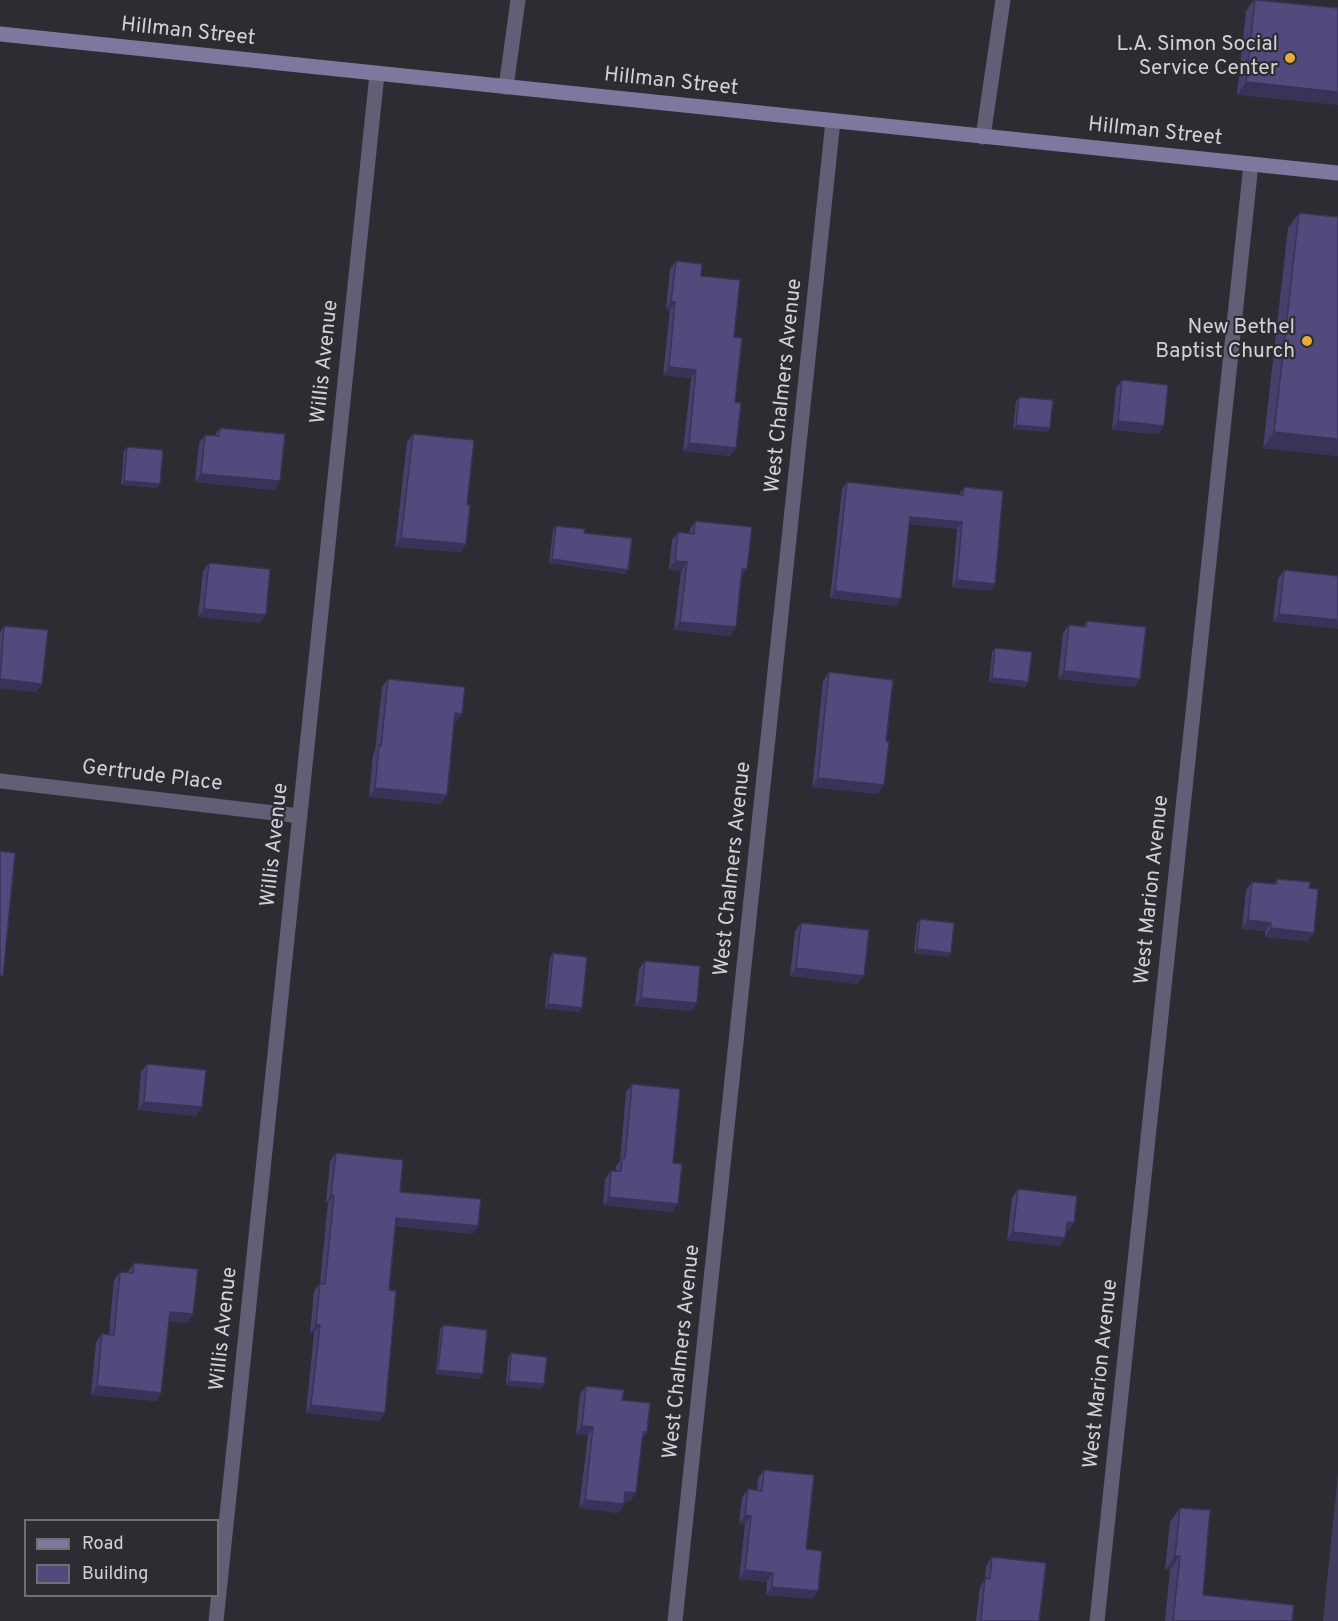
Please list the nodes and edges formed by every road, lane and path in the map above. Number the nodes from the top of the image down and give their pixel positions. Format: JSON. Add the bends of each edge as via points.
{"nodes":[{"id":1,"x":518,"y":0,"type":"edge"},
{"id":2,"x":1003,"y":0,"type":"edge"},
{"id":3,"x":0,"y":34,"type":"edge"},
{"id":4,"x":377,"y":74,"type":"junction"},
{"id":5,"x":506,"y":87,"type":"junction"},
{"id":6,"x":834,"y":121,"type":"junction"},
{"id":7,"x":983,"y":136,"type":"junction"},
{"id":8,"x":1251,"y":164,"type":"junction"},
{"id":9,"x":1338,"y":173,"type":"edge"},
{"id":10,"x":0,"y":781,"type":"edge"},
{"id":11,"x":300,"y":816,"type":"junction"},
{"id":12,"x":219,"y":1592,"type":"edge"},
{"id":13,"x":219,"y":1597,"type":"edge"},
{"id":14,"x":216,"y":1621,"type":"edge"},
{"id":15,"x":675,"y":1621,"type":"edge"},
{"id":16,"x":1097,"y":1621,"type":"edge"}],
"edges":[{"from":1,"to":5,"type":"street"},
{"from":2,"to":7,"type":"street"},
{"from":3,"to":4,"type":"street","name":"Hillman Street"},
{"from":4,"to":5,"type":"street","name":"Hillman Street"},
{"from":4,"to":11,"type":"street","name":"Willis Avenue"},
{"from":5,"to":6,"type":"street","name":"Hillman Street"},
{"from":6,"to":7,"type":"street","name":"Hillman Street"},
{"from":6,"to":15,"type":"street","name":"West Chalmers Avenue"},
{"from":7,"to":8,"type":"street","name":"Hillman Street"},
{"from":8,"to":9,"type":"street","name":"Hillman Street"},
{"from":8,"to":16,"type":"street","name":"West Marion Avenue"},
{"from":10,"to":11,"type":"street","name":"Gertrude Place"},
{"from":11,"to":12,"type":"street","name":"Willis Avenue"},
{"from":13,"to":14,"type":"street","name":"Willis Avenue"}]}
